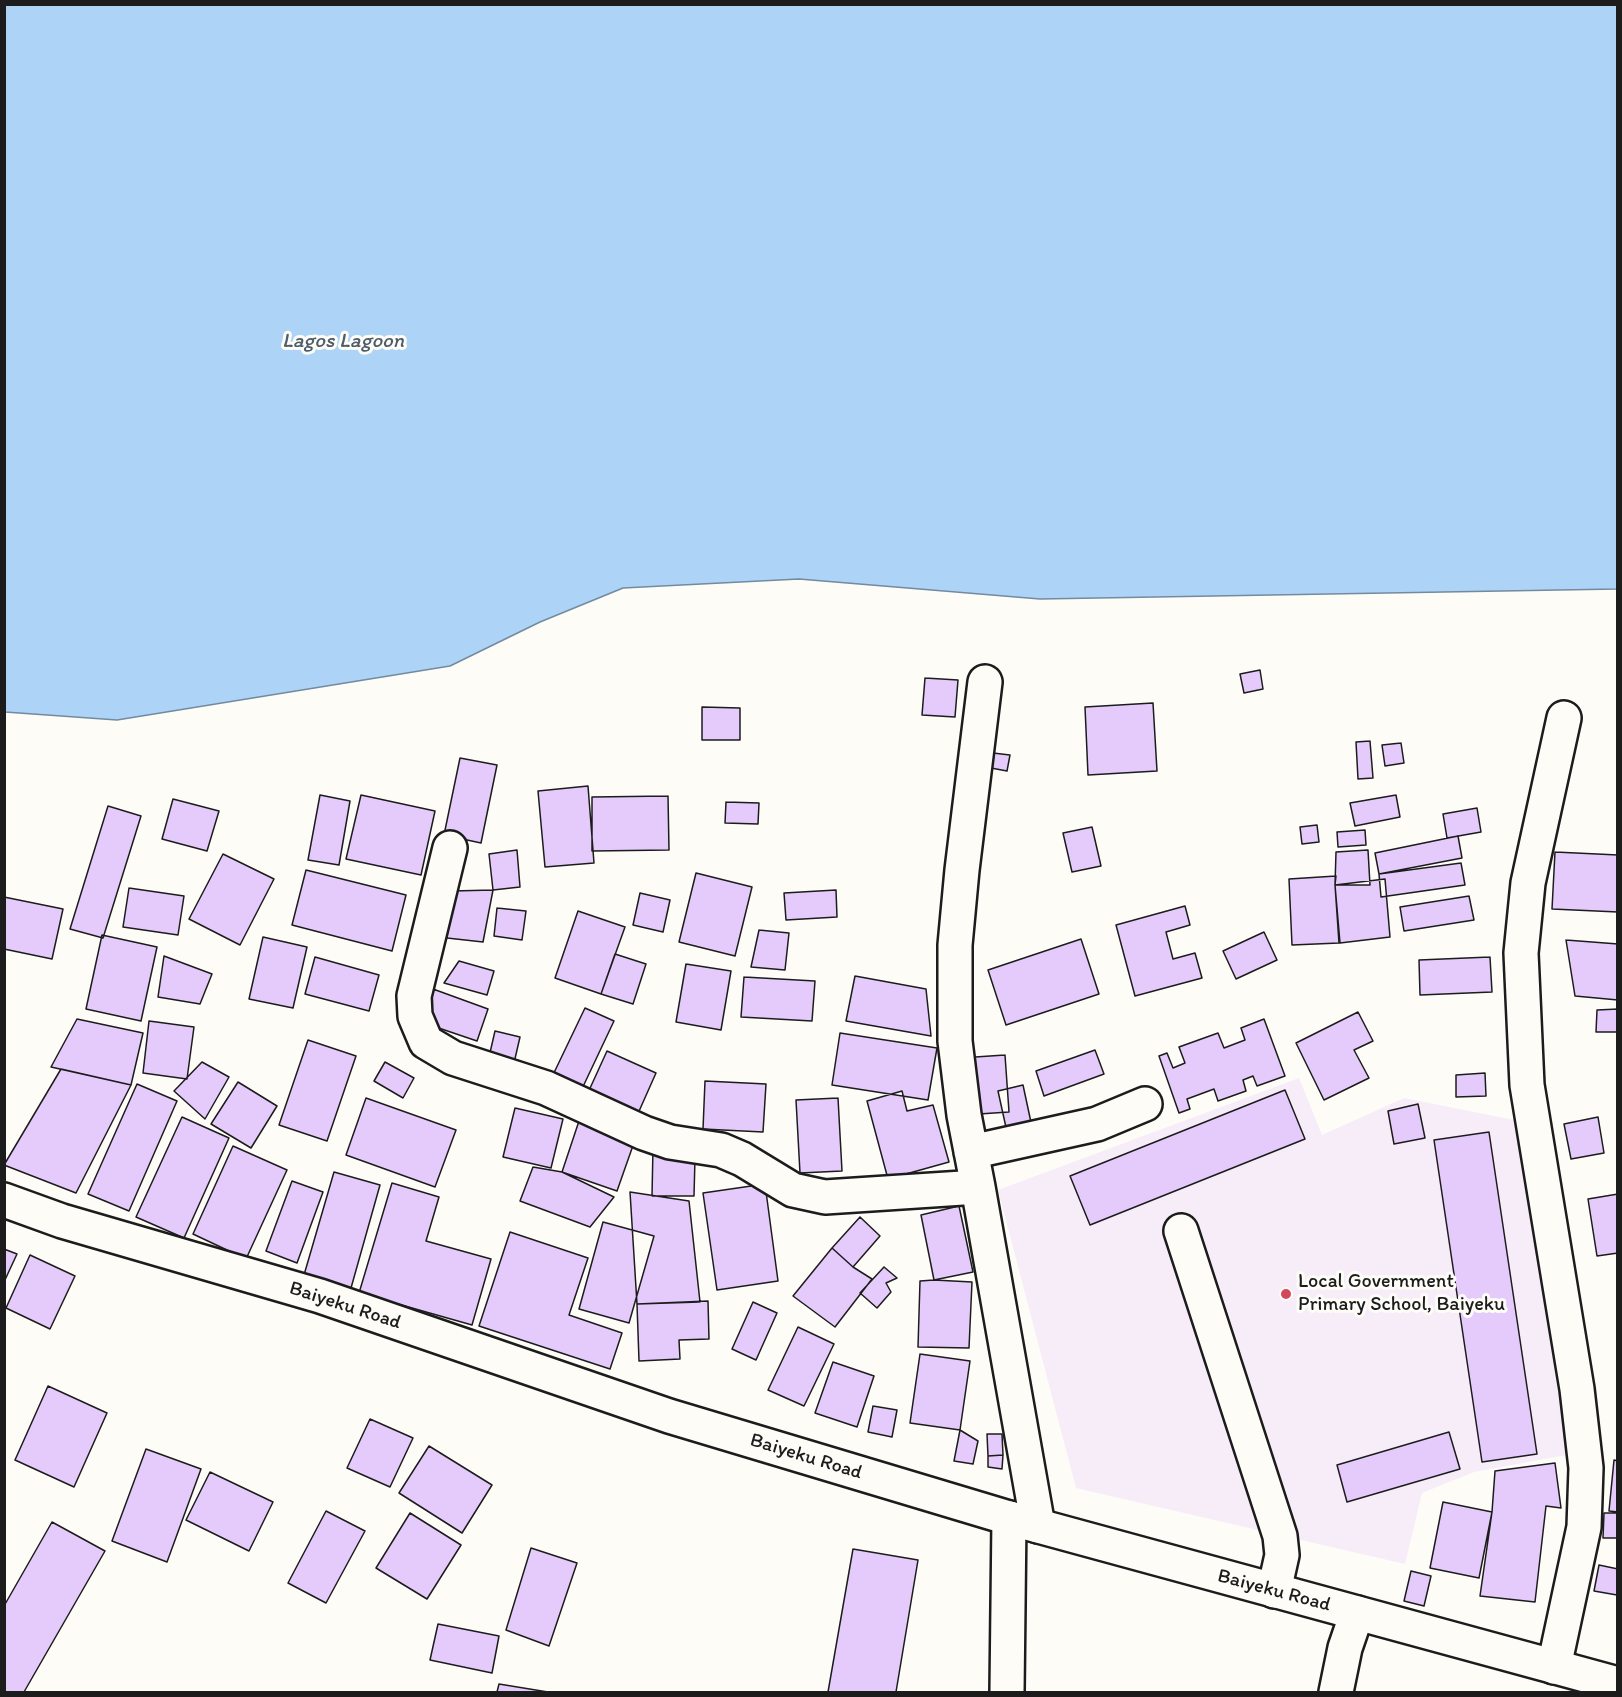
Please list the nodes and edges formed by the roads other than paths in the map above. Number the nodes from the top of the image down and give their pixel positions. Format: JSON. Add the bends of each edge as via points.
{"nodes":[{"id":1,"x":986,"y":682,"type":"dead end"},
{"id":2,"x":1564,"y":718,"type":"dead end"},
{"id":3,"x":450,"y":848,"type":"dead end"},
{"id":4,"x":1144,"y":1104,"type":"dead end"},
{"id":5,"x":971,"y":1152,"type":"junction"},
{"id":6,"x":978,"y":1187,"type":"junction"},
{"id":7,"x":4,"y":1200,"type":"edge"},
{"id":8,"x":1181,"y":1231,"type":"dead end"},
{"id":9,"x":1024,"y":1522,"type":"junction"},
{"id":10,"x":1274,"y":1591,"type":"junction"},
{"id":11,"x":1357,"y":1613,"type":"junction"},
{"id":12,"x":1554,"y":1667,"type":"junction"},
{"id":13,"x":1617,"y":1684,"type":"edge"},
{"id":14,"x":1007,"y":1692,"type":"edge"},
{"id":15,"x":1336,"y":1692,"type":"edge"}],
"edges":[{"from":1,"to":5,"type":"street","via":[[956,945],[955,1041]]},
{"from":2,"to":12,"type":"street","via":[[1528,883],[1521,953],[1527,1085],[1577,1389],[1586,1468],[1584,1527]]},
{"from":3,"to":6,"type":"street","via":[[414,996],[415,1016],[426,1042],[453,1058],[546,1088],[645,1133],[670,1142],[721,1150],[794,1190],[825,1197]]},
{"from":4,"to":5,"type":"street","via":[[1096,1124]]},
{"from":5,"to":6,"type":"street"},
{"from":6,"to":9,"type":"street"},
{"from":7,"to":9,"type":"street","name":"Baiyeku Road","via":[[62,1221],[320,1296],[669,1416]]},
{"from":8,"to":10,"type":"street","via":[[1280,1536],[1282,1556]]},
{"from":9,"to":10,"type":"street","name":"Baiyeku Road"},
{"from":9,"to":14,"type":"street"},
{"from":10,"to":11,"type":"street","name":"Baiyeku Road"},
{"from":11,"to":12,"type":"street","name":"Baiyeku Road"},
{"from":11,"to":15,"type":"street"},
{"from":12,"to":13,"type":"street","name":"Baiyeku Road"}]}
